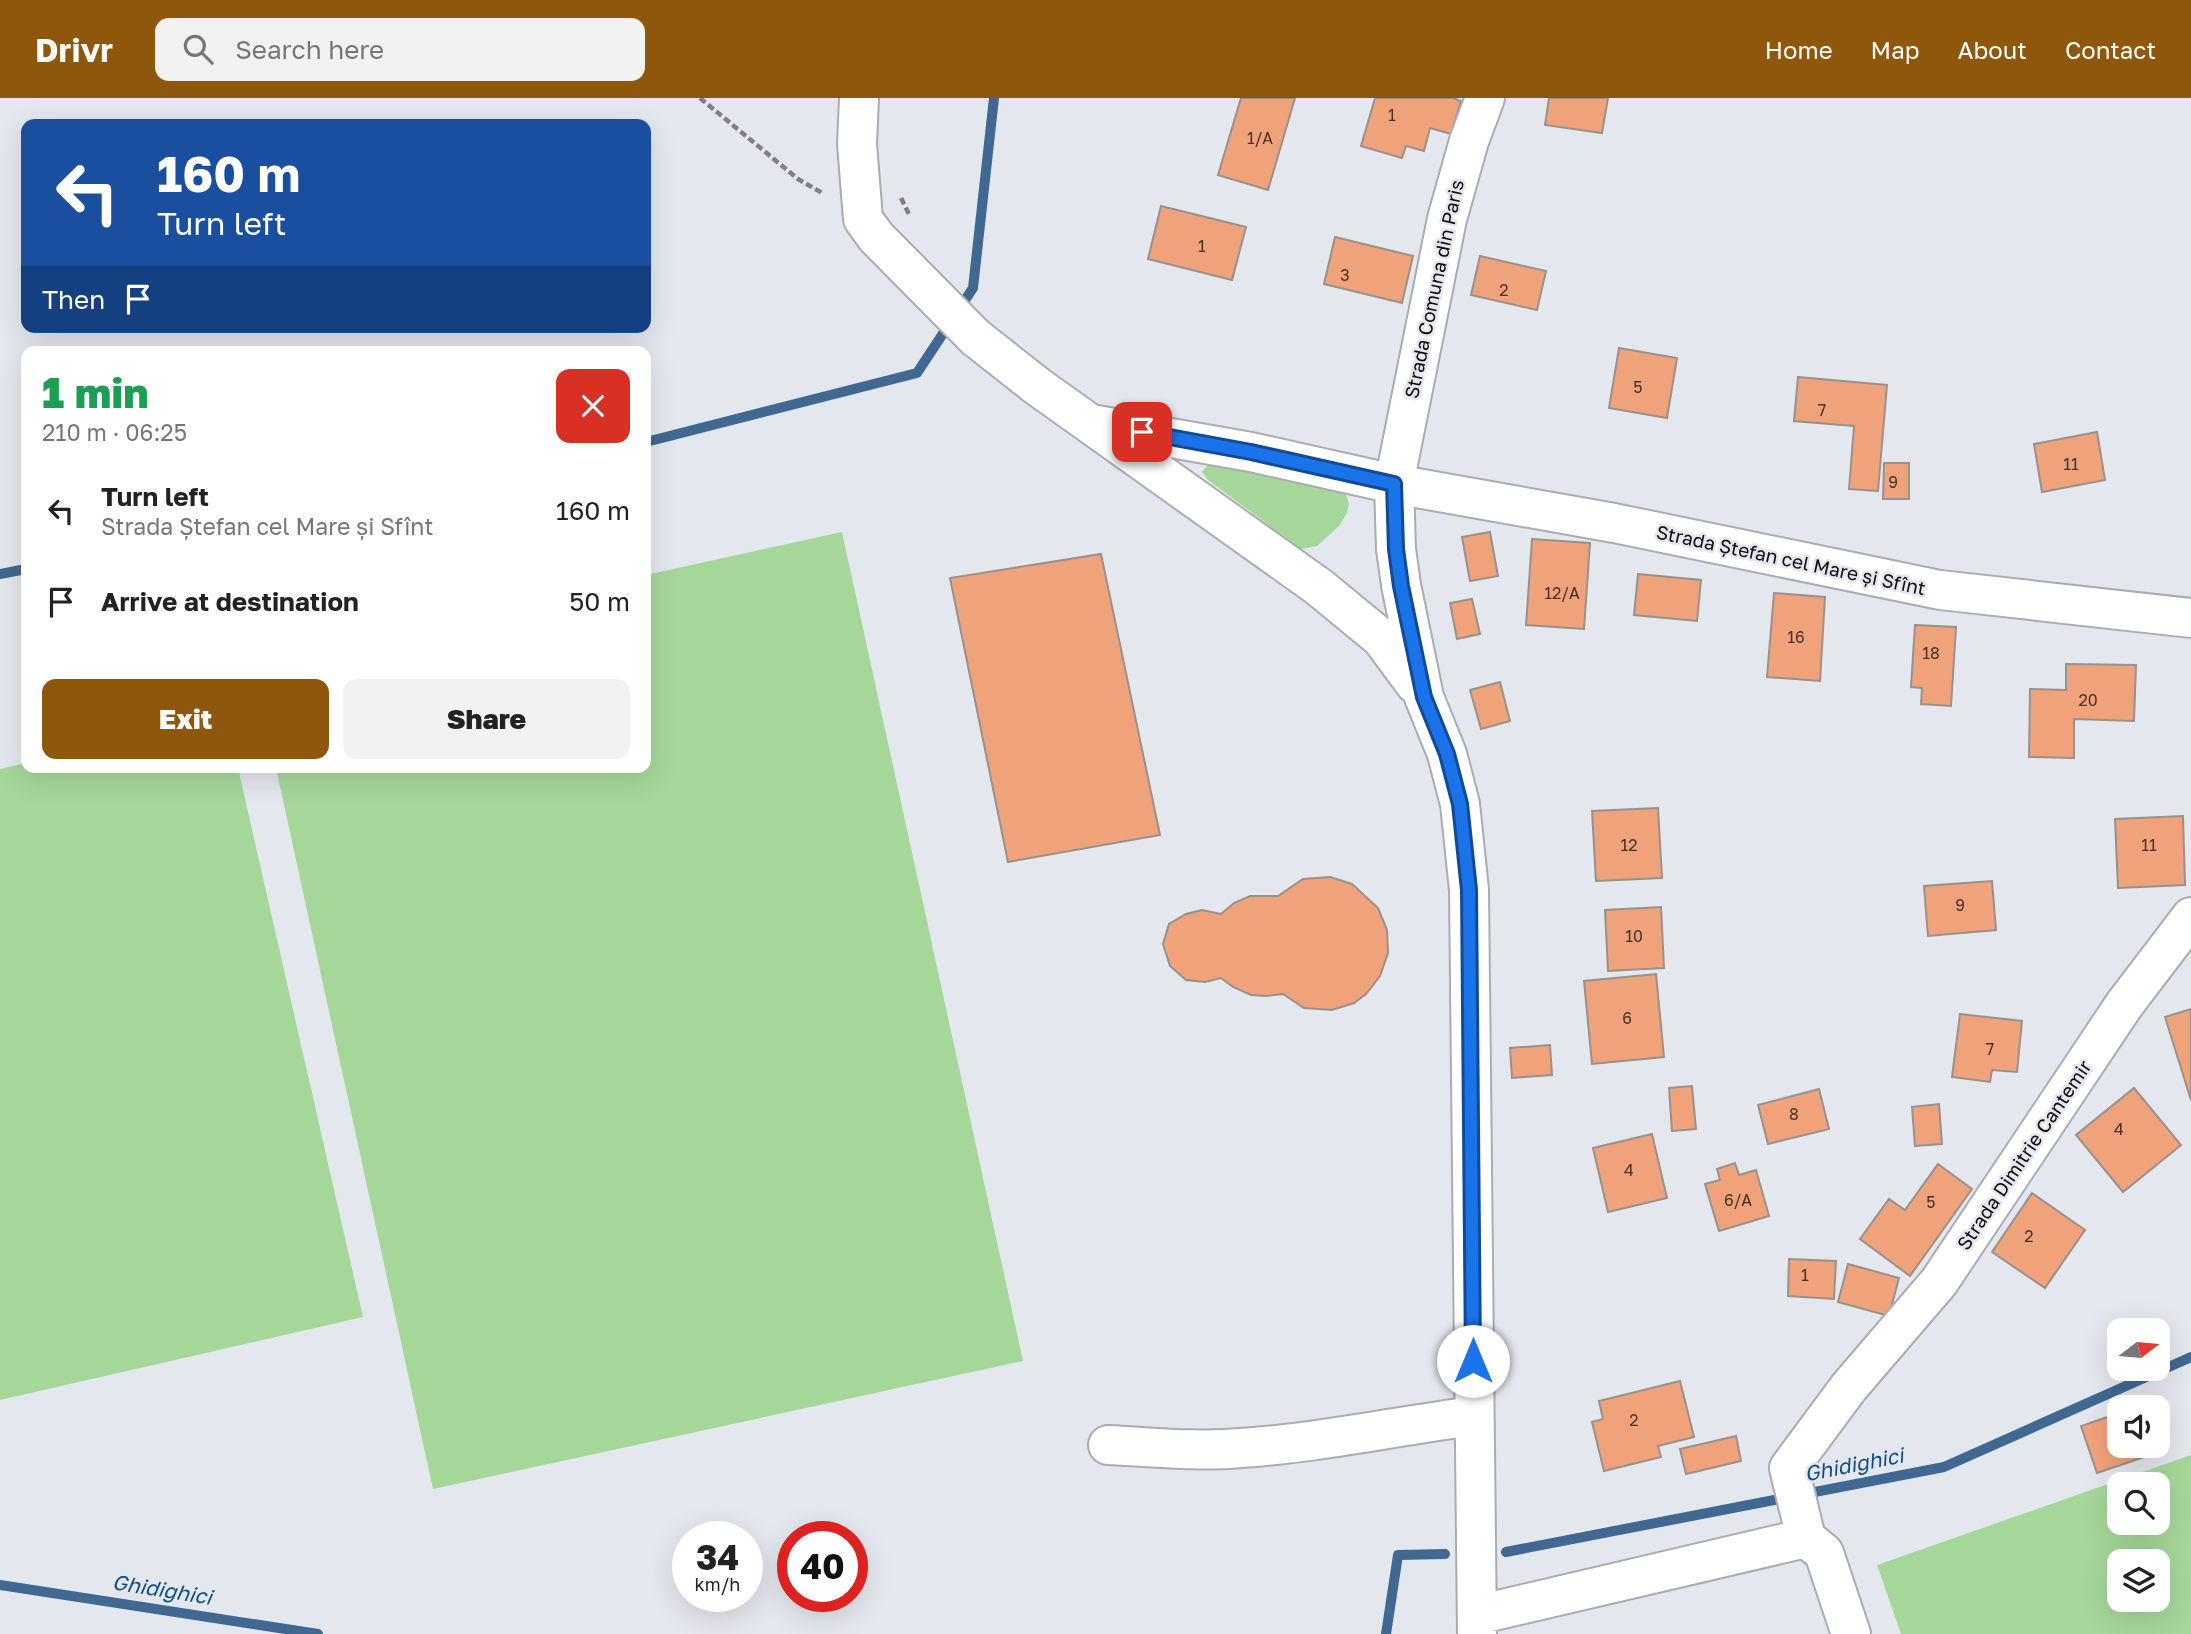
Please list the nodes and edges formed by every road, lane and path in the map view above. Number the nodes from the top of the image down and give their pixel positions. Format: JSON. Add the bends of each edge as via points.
{"nodes":[{"id":1,"x":700,"y":98,"type":"edge"},
{"id":2,"x":859,"y":98,"type":"edge"},
{"id":3,"x":1485,"y":98,"type":"edge"},
{"id":4,"x":900,"y":197,"type":"dead end"},
{"id":5,"x":911,"y":218,"type":"dead end"},
{"id":6,"x":863,"y":219,"type":"junction"},
{"id":7,"x":1091,"y":424,"type":"junction"},
{"id":8,"x":1394,"y":484,"type":"junction"},
{"id":9,"x":2191,"y":618,"type":"edge"},
{"id":10,"x":1424,"y":697,"type":"junction"},
{"id":11,"x":2191,"y":917,"type":"edge"},
{"id":12,"x":1474,"y":1416,"type":"junction"},
{"id":13,"x":1108,"y":1445,"type":"dead end"},
{"id":14,"x":1804,"y":1529,"type":"junction"},
{"id":15,"x":1477,"y":1625,"type":"edge"},
{"id":16,"x":1851,"y":1634,"type":"edge"}],
"edges":[{"from":1,"to":6,"type":"path","via":[[798,179]]},
{"from":2,"to":6,"type":"street","via":[[857,144]]},
{"from":3,"to":8,"type":"street","name":"Strada Comuna din Paris","via":[[1447,219]]},
{"from":4,"to":5,"type":"path"},
{"from":6,"to":7,"type":"street","via":[[975,337]]},
{"from":7,"to":8,"type":"street","name":"Strada Ștefan cel Mare și Sfînt","via":[[1251,452]]},
{"from":7,"to":10,"type":"street","via":[[1319,587],[1381,638]]},
{"from":8,"to":9,"type":"street","name":"Strada Ștefan cel Mare și Sfînt","via":[[1614,523],[1940,590]]},
{"from":8,"to":10,"type":"street","via":[[1396,549]]},
{"from":10,"to":12,"type":"street","via":[[1447,754],[1460,804],[1469,890]]},
{"from":11,"to":14,"type":"street","name":"Strada Dimitrie Cantemir","via":[[2124,1005],[1939,1282],[1849,1387],[1789,1468]]},
{"from":12,"to":13,"type":"street","via":[[1240,1448]]},
{"from":12,"to":15,"type":"street"},
{"from":14,"to":15,"type":"street"},
{"from":14,"to":16,"type":"street","via":[[1824,1553]]}]}
